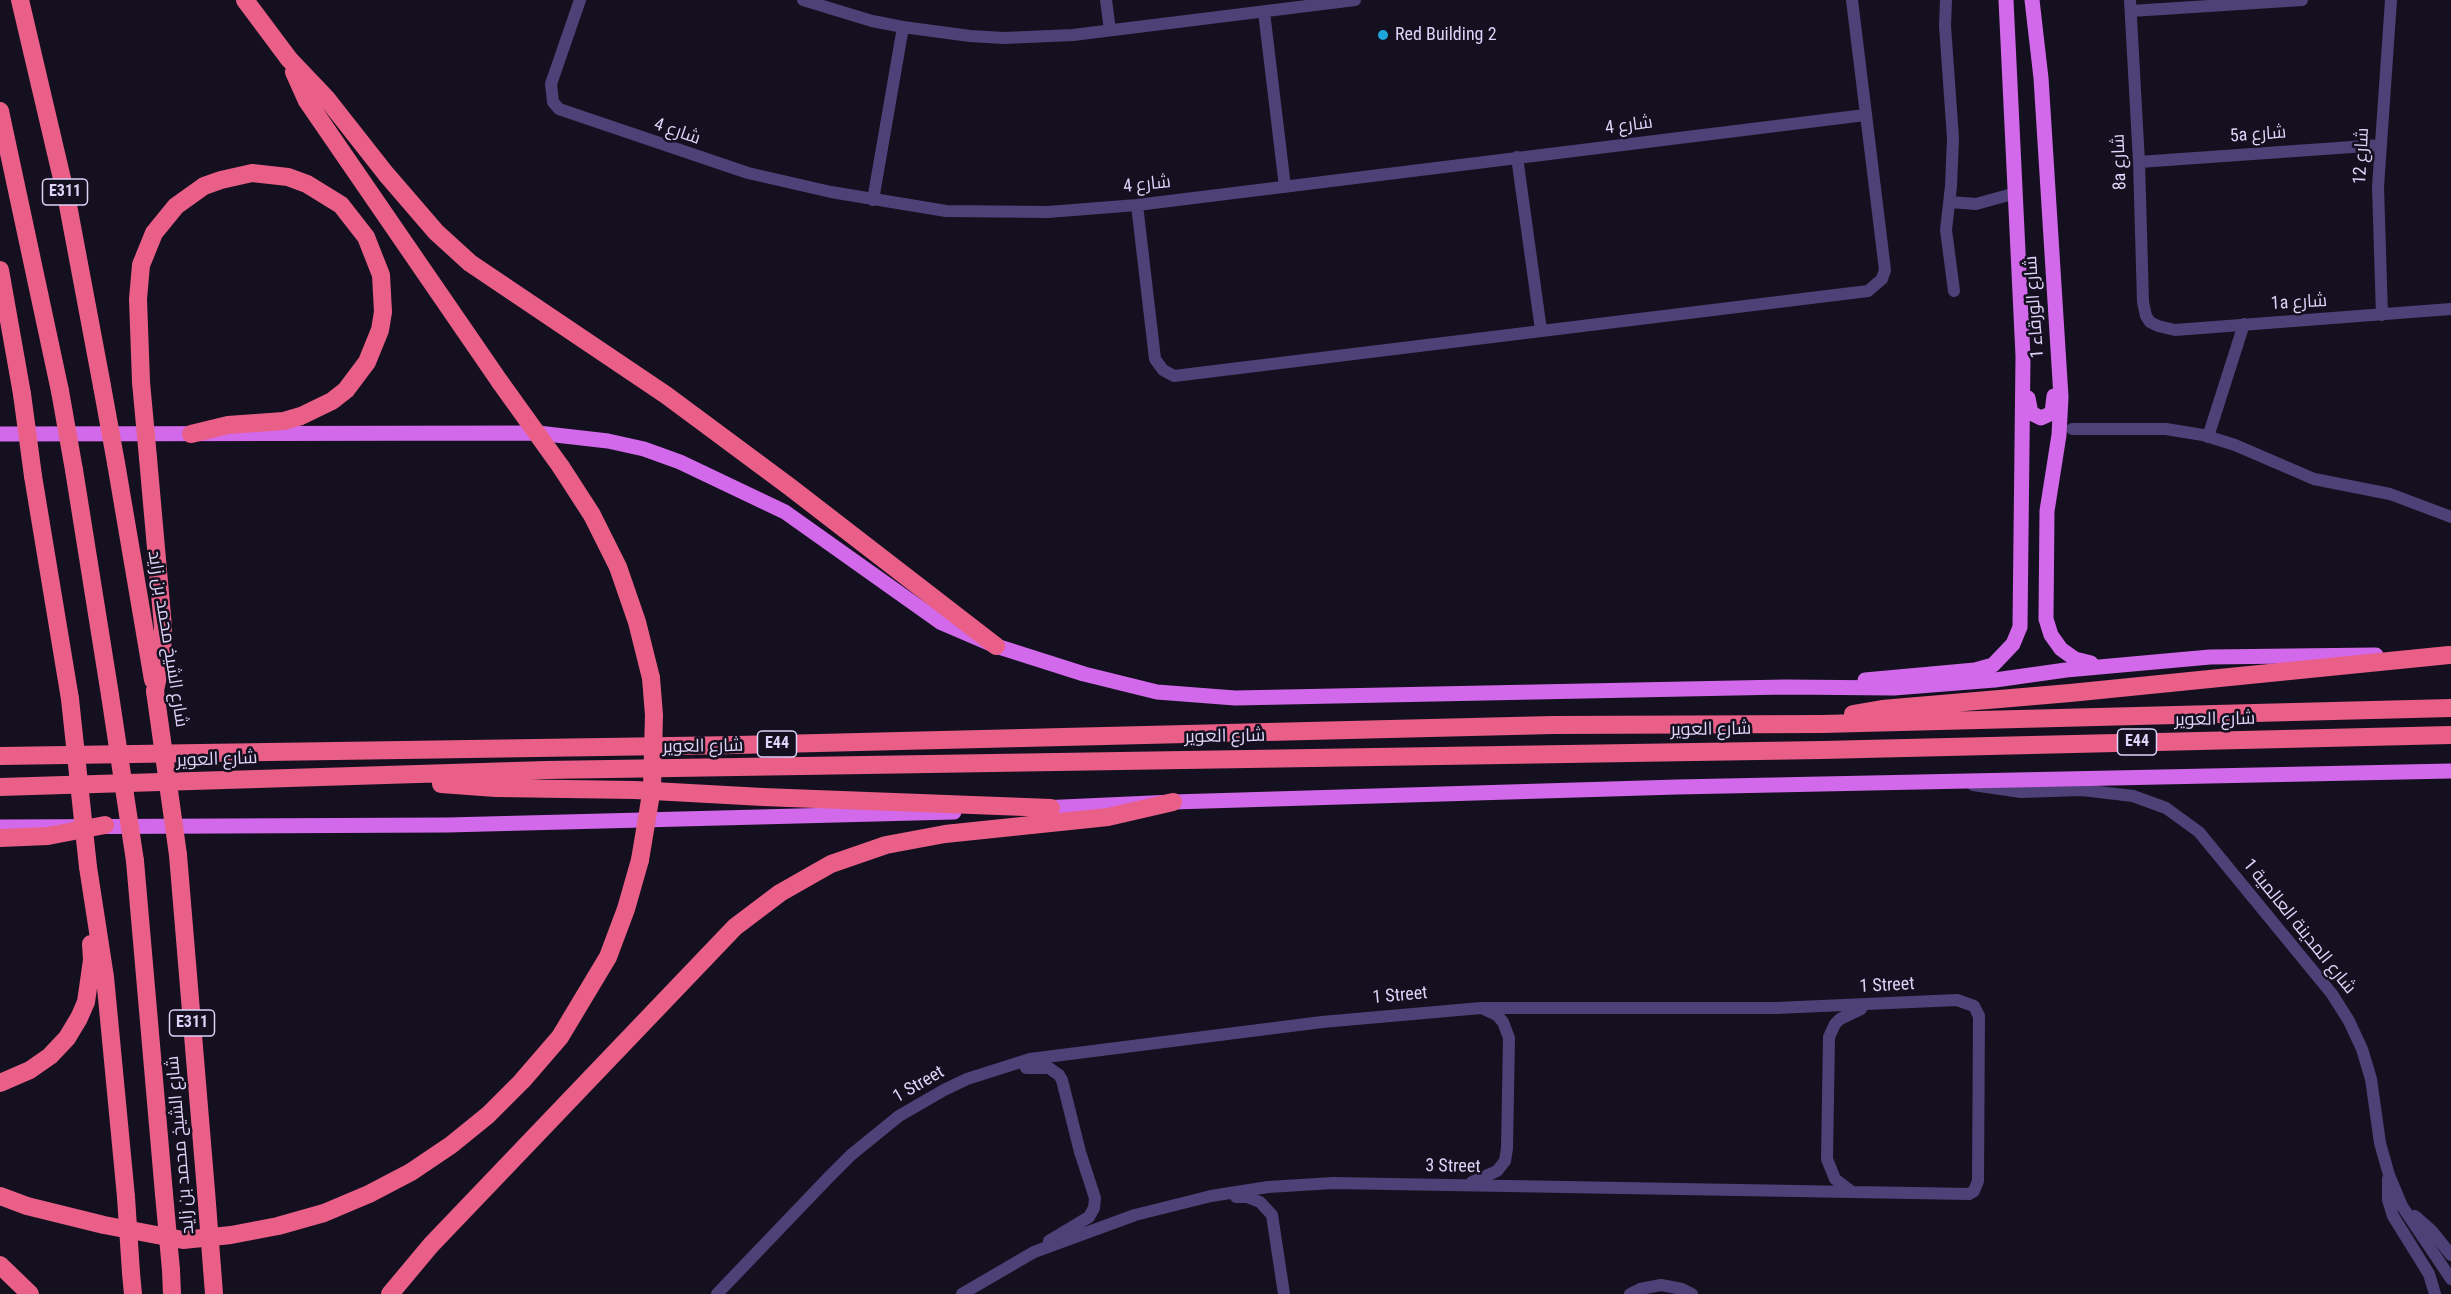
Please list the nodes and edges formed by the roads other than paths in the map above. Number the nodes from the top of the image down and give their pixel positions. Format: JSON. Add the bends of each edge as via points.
{"nodes":[{"id":1,"x":20,"y":0,"type":"edge"},
{"id":2,"x":245,"y":0,"type":"edge"},
{"id":3,"x":580,"y":0,"type":"edge"},
{"id":4,"x":803,"y":0,"type":"edge"},
{"id":5,"x":1106,"y":0,"type":"edge"},
{"id":6,"x":1355,"y":0,"type":"edge"},
{"id":7,"x":1852,"y":0,"type":"edge"},
{"id":8,"x":1946,"y":0,"type":"edge"},
{"id":9,"x":2006,"y":0,"type":"edge"},
{"id":10,"x":2032,"y":0,"type":"edge"},
{"id":11,"x":2302,"y":0,"type":"edge"},
{"id":12,"x":2391,"y":0,"type":"edge"},
{"id":13,"x":2130,"y":5,"type":"edge"},
{"id":14,"x":1264,"y":12,"type":"junction"},
{"id":15,"x":903,"y":27,"type":"junction"},
{"id":16,"x":1110,"y":30,"type":"junction"},
{"id":17,"x":289,"y":59,"type":"junction"},
{"id":18,"x":0,"y":111,"type":"edge"},
{"id":19,"x":1865,"y":115,"type":"junction"},
{"id":20,"x":2380,"y":144,"type":"junction"},
{"id":21,"x":1517,"y":157,"type":"junction"},
{"id":22,"x":2139,"y":162,"type":"junction"},
{"id":23,"x":1286,"y":187,"type":"junction"},
{"id":24,"x":2016,"y":193,"type":"junction"},
{"id":25,"x":873,"y":200,"type":"junction"},
{"id":26,"x":1950,"y":202,"type":"junction"},
{"id":27,"x":1137,"y":206,"type":"junction"},
{"id":28,"x":0,"y":270,"type":"edge"},
{"id":29,"x":1954,"y":291,"type":"dead end"},
{"id":30,"x":2451,"y":309,"type":"edge"},
{"id":31,"x":2382,"y":315,"type":"junction"},
{"id":32,"x":0,"y":317,"type":"edge"},
{"id":33,"x":2150,"y":322,"type":"joint"},
{"id":34,"x":2244,"y":324,"type":"junction"},
{"id":35,"x":1540,"y":330,"type":"junction"},
{"id":36,"x":2023,"y":356,"type":"junction"},
{"id":37,"x":2059,"y":370,"type":"junction"},
{"id":38,"x":19,"y":376,"type":"junction"},
{"id":39,"x":2072,"y":429,"type":"dead end"},
{"id":40,"x":0,"y":434,"type":"edge"},
{"id":41,"x":191,"y":434,"type":"junction"},
{"id":42,"x":2208,"y":437,"type":"junction"},
{"id":43,"x":2451,"y":517,"type":"edge"},
{"id":44,"x":996,"y":646,"type":"junction"},
{"id":45,"x":2450,"y":655,"type":"edge"},
{"id":46,"x":2126,"y":664,"type":"junction"},
{"id":47,"x":1785,"y":687,"type":"junction"},
{"id":48,"x":155,"y":691,"type":"junction"},
{"id":49,"x":2451,"y":708,"type":"edge"},
{"id":50,"x":1822,"y":724,"type":"junction"},
{"id":51,"x":2451,"y":735,"type":"edge"},
{"id":52,"x":0,"y":756,"type":"edge"},
{"id":53,"x":2451,"y":771,"type":"edge"},
{"id":54,"x":343,"y":777,"type":"junction"},
{"id":55,"x":1960,"y":781,"type":"junction"},
{"id":56,"x":0,"y":787,"type":"edge"},
{"id":57,"x":1173,"y":802,"type":"junction"},
{"id":58,"x":1051,"y":808,"type":"junction"},
{"id":59,"x":105,"y":825,"type":"junction"},
{"id":60,"x":0,"y":827,"type":"edge"},
{"id":61,"x":0,"y":838,"type":"edge"},
{"id":62,"x":87,"y":867,"type":"junction"},
{"id":63,"x":1873,"y":1005,"type":"junction"},
{"id":64,"x":1482,"y":1008,"type":"junction"},
{"id":65,"x":991,"y":1071,"type":"junction"},
{"id":66,"x":0,"y":1083,"type":"edge"},
{"id":67,"x":2389,"y":1175,"type":"junction"},
{"id":68,"x":1466,"y":1185,"type":"junction"},
{"id":69,"x":1852,"y":1193,"type":"junction"},
{"id":70,"x":1964,"y":1195,"type":"joint"},
{"id":71,"x":0,"y":1196,"type":"edge"},
{"id":72,"x":1211,"y":1196,"type":"junction"},
{"id":73,"x":2402,"y":1206,"type":"junction"},
{"id":74,"x":1034,"y":1252,"type":"junction"},
{"id":75,"x":2451,"y":1255,"type":"edge"},
{"id":76,"x":0,"y":1264,"type":"edge"},
{"id":77,"x":2451,"y":1279,"type":"edge"},
{"id":78,"x":30,"y":1294,"type":"edge"},
{"id":79,"x":133,"y":1294,"type":"edge"},
{"id":80,"x":172,"y":1294,"type":"edge"},
{"id":81,"x":214,"y":1294,"type":"edge"},
{"id":82,"x":390,"y":1294,"type":"edge"},
{"id":83,"x":717,"y":1294,"type":"edge"},
{"id":84,"x":962,"y":1294,"type":"edge"},
{"id":85,"x":1284,"y":1294,"type":"edge"},
{"id":86,"x":1630,"y":1294,"type":"edge"},
{"id":87,"x":1692,"y":1294,"type":"edge"},
{"id":88,"x":2435,"y":1294,"type":"edge"}],
"edges":[{"from":1,"to":48,"type":"highway","name":"شارع الشيخ محمد بن زايد","number":"E311","bridge":true,"via":[[67,200]]},
{"from":2,"to":17,"type":"highway"},
{"from":3,"to":25,"type":"street","name":"شارع 4","via":[[551,84],[553,102],[559,109],[748,173]]},
{"from":4,"to":15,"type":"street"},
{"from":5,"to":16,"type":"street"},
{"from":6,"to":14,"type":"street"},
{"from":7,"to":19,"type":"street"},
{"from":8,"to":26,"type":"street","via":[[1953,127]]},
{"from":9,"to":24,"type":"main road","name":"شارع الورقاء 1"},
{"from":10,"to":37,"type":"main road","name":"شارع الورقاء 1","via":[[2042,78]]},
{"from":11,"to":13,"type":"street"},
{"from":12,"to":20,"type":"street","name":"شارع 12"},
{"from":13,"to":22,"type":"street","name":"8a شارع"},
{"from":14,"to":16,"type":"street"},
{"from":14,"to":23,"type":"street"},
{"from":15,"to":16,"type":"street","via":[[1004,38]]},
{"from":15,"to":25,"type":"street"},
{"from":17,"to":44,"type":"highway","via":[[327,99],[436,232],[470,263],[666,395]]},
{"from":17,"to":71,"type":"highway","bridge":true,"via":[[307,101],[561,466],[618,567],[651,678],[652,788],[640,860],[608,957],[560,1037],[489,1115],[411,1172],[324,1213],[278,1226],[183,1240],[104,1226]]},
{"from":18,"to":80,"type":"highway","name":"شارع الشيخ محمد بن زايد","number":"E311","bridge":true,"via":[[60,391],[135,861]]},
{"from":19,"to":21,"type":"street","name":"شارع 4"},
{"from":19,"to":35,"type":"street","via":[[1885,270],[1876,286],[1868,291],[1829,297]]},
{"from":20,"to":22,"type":"street","name":"5a شارع"},
{"from":20,"to":31,"type":"street","name":"شارع 12","via":[[2378,230]]},
{"from":21,"to":23,"type":"street","name":"شارع 4"},
{"from":21,"to":35,"type":"street"},
{"from":22,"to":33,"type":"street","name":"8a شارع","via":[[2143,302]]},
{"from":23,"to":27,"type":"street","name":"شارع 4"},
{"from":24,"to":26,"type":"street","via":[[1976,204]]},
{"from":24,"to":36,"type":"main road","name":"شارع الورقاء 1"},
{"from":25,"to":27,"type":"street","name":"شارع 4","via":[[969,213]]},
{"from":26,"to":29,"type":"street","via":[[1946,230]]},
{"from":27,"to":35,"type":"street","via":[[1155,359],[1174,376]]},
{"from":28,"to":38,"type":"highway"},
{"from":30,"to":31,"type":"street","name":"1a شارع"},
{"from":31,"to":34,"type":"street","name":"1a شارع"},
{"from":32,"to":38,"type":"highway","via":[[8,355]]},
{"from":33,"to":34,"type":"street","name":"1a شارع","via":[[2175,330]]},
{"from":34,"to":42,"type":"street"},
{"from":36,"to":37,"type":"main road","via":[[2029,409],[2037,417],[2045,417],[2054,410]]},
{"from":36,"to":47,"type":"main road","name":"شارع الورقاء 1","via":[[2021,608],[2017,636],[2007,652],[1993,665],[1975,670]]},
{"from":37,"to":46,"type":"main road","name":"شارع الورقاء 1","via":[[2061,410],[2046,511],[2045,610],[2051,635],[2067,655],[2083,663]]},
{"from":38,"to":62,"type":"highway","bridge":true,"via":[[70,699]]},
{"from":39,"to":42,"type":"street","via":[[2166,429]]},
{"from":40,"to":41,"type":"main road"},
{"from":41,"to":44,"type":"main road","via":[[538,433],[644,449],[785,512],[940,622]]},
{"from":41,"to":48,"type":"highway","bridge":true,"via":[[301,416],[332,401],[358,377],[375,346],[383,295],[375,255],[355,220],[316,188],[268,173],[221,180],[189,195],[176,206],[146,248],[138,299],[141,382],[163,627]]},
{"from":42,"to":43,"type":"street","via":[[2314,479],[2390,494]]},
{"from":44,"to":47,"type":"main road","via":[[1158,692],[1235,698]]},
{"from":45,"to":46,"type":"main road","via":[[2210,657]]},
{"from":45,"to":50,"type":"highway","via":[[1882,709]]},
{"from":46,"to":47,"type":"main road","via":[[1894,688]]},
{"from":48,"to":81,"type":"highway","name":"شارع الشيخ محمد بن زايد","number":"E311","bridge":true,"via":[[178,855]]},
{"from":49,"to":50,"type":"highway","name":"شارع العوير","number":"E44"},
{"from":50,"to":52,"type":"highway","name":"شارع العوير","number":"E44","via":[[1553,725],[760,745]]},
{"from":51,"to":54,"type":"highway","name":"شارع العوير","number":"E44"},
{"from":53,"to":55,"type":"main road"},
{"from":54,"to":56,"type":"highway","name":"شارع العوير","number":"E44"},
{"from":54,"to":58,"type":"highway","via":[[496,788],[635,790]]},
{"from":55,"to":57,"type":"main road"},
{"from":55,"to":67,"type":"street","name":"شارع المدينة العالمية 1","via":[[2013,791],[2090,791],[2133,796],[2166,808],[2199,832],[2332,994],[2349,1021],[2369,1071]]},
{"from":57,"to":58,"type":"main road"},
{"from":57,"to":82,"type":"highway","via":[[1108,817],[945,834],[886,845],[831,864],[780,892],[735,927],[439,1236]]},
{"from":58,"to":59,"type":"main road","via":[[447,825]]},
{"from":59,"to":60,"type":"main road"},
{"from":59,"to":61,"type":"highway","via":[[48,836]]},
{"from":62,"to":66,"type":"highway","via":[[92,960],[86,1002],[67,1038],[50,1056]]},
{"from":62,"to":79,"type":"highway","bridge":true,"via":[[105,976]]},
{"from":63,"to":64,"type":"street","name":"1 Street"},
{"from":63,"to":69,"type":"street","via":[[1840,1018],[1829,1037],[1827,1160],[1835,1179]]},
{"from":63,"to":70,"type":"street","name":"1 Street","via":[[1963,1000],[1977,1010],[1978,1181],[1974,1191]]},
{"from":64,"to":65,"type":"street","name":"1 Street","via":[[1386,1015],[1117,1047],[1043,1057]]},
{"from":64,"to":68,"type":"street","via":[[1497,1015],[1509,1038],[1507,1154],[1497,1171]]},
{"from":65,"to":74,"type":"street","via":[[1042,1066],[1059,1075],[1095,1198],[1089,1217]]},
{"from":65,"to":83,"type":"street","name":"1 Street","via":[[921,1102],[872,1138],[829,1177]]},
{"from":67,"to":73,"type":"street","name":"شارع المدينة العالمية 1"},
{"from":67,"to":88,"type":"street","via":[[2388,1200],[2393,1216],[2429,1274]]},
{"from":68,"to":69,"type":"street","name":"3 Street"},
{"from":68,"to":72,"type":"street","name":"3 Street","via":[[1333,1183]]},
{"from":69,"to":70,"type":"street","name":"3 Street"},
{"from":72,"to":74,"type":"street","name":"3 Street","via":[[1135,1215]]},
{"from":72,"to":85,"type":"street","via":[[1247,1197],[1269,1210],[1276,1227]]},
{"from":73,"to":75,"type":"street","via":[[2427,1226]]},
{"from":73,"to":77,"type":"street","name":"شارع المدينة العالمية 1"},
{"from":74,"to":84,"type":"street","name":"3 Street"},
{"from":76,"to":78,"type":"highway"},
{"from":86,"to":87,"type":"street","via":[[1661,1285]]}]}
